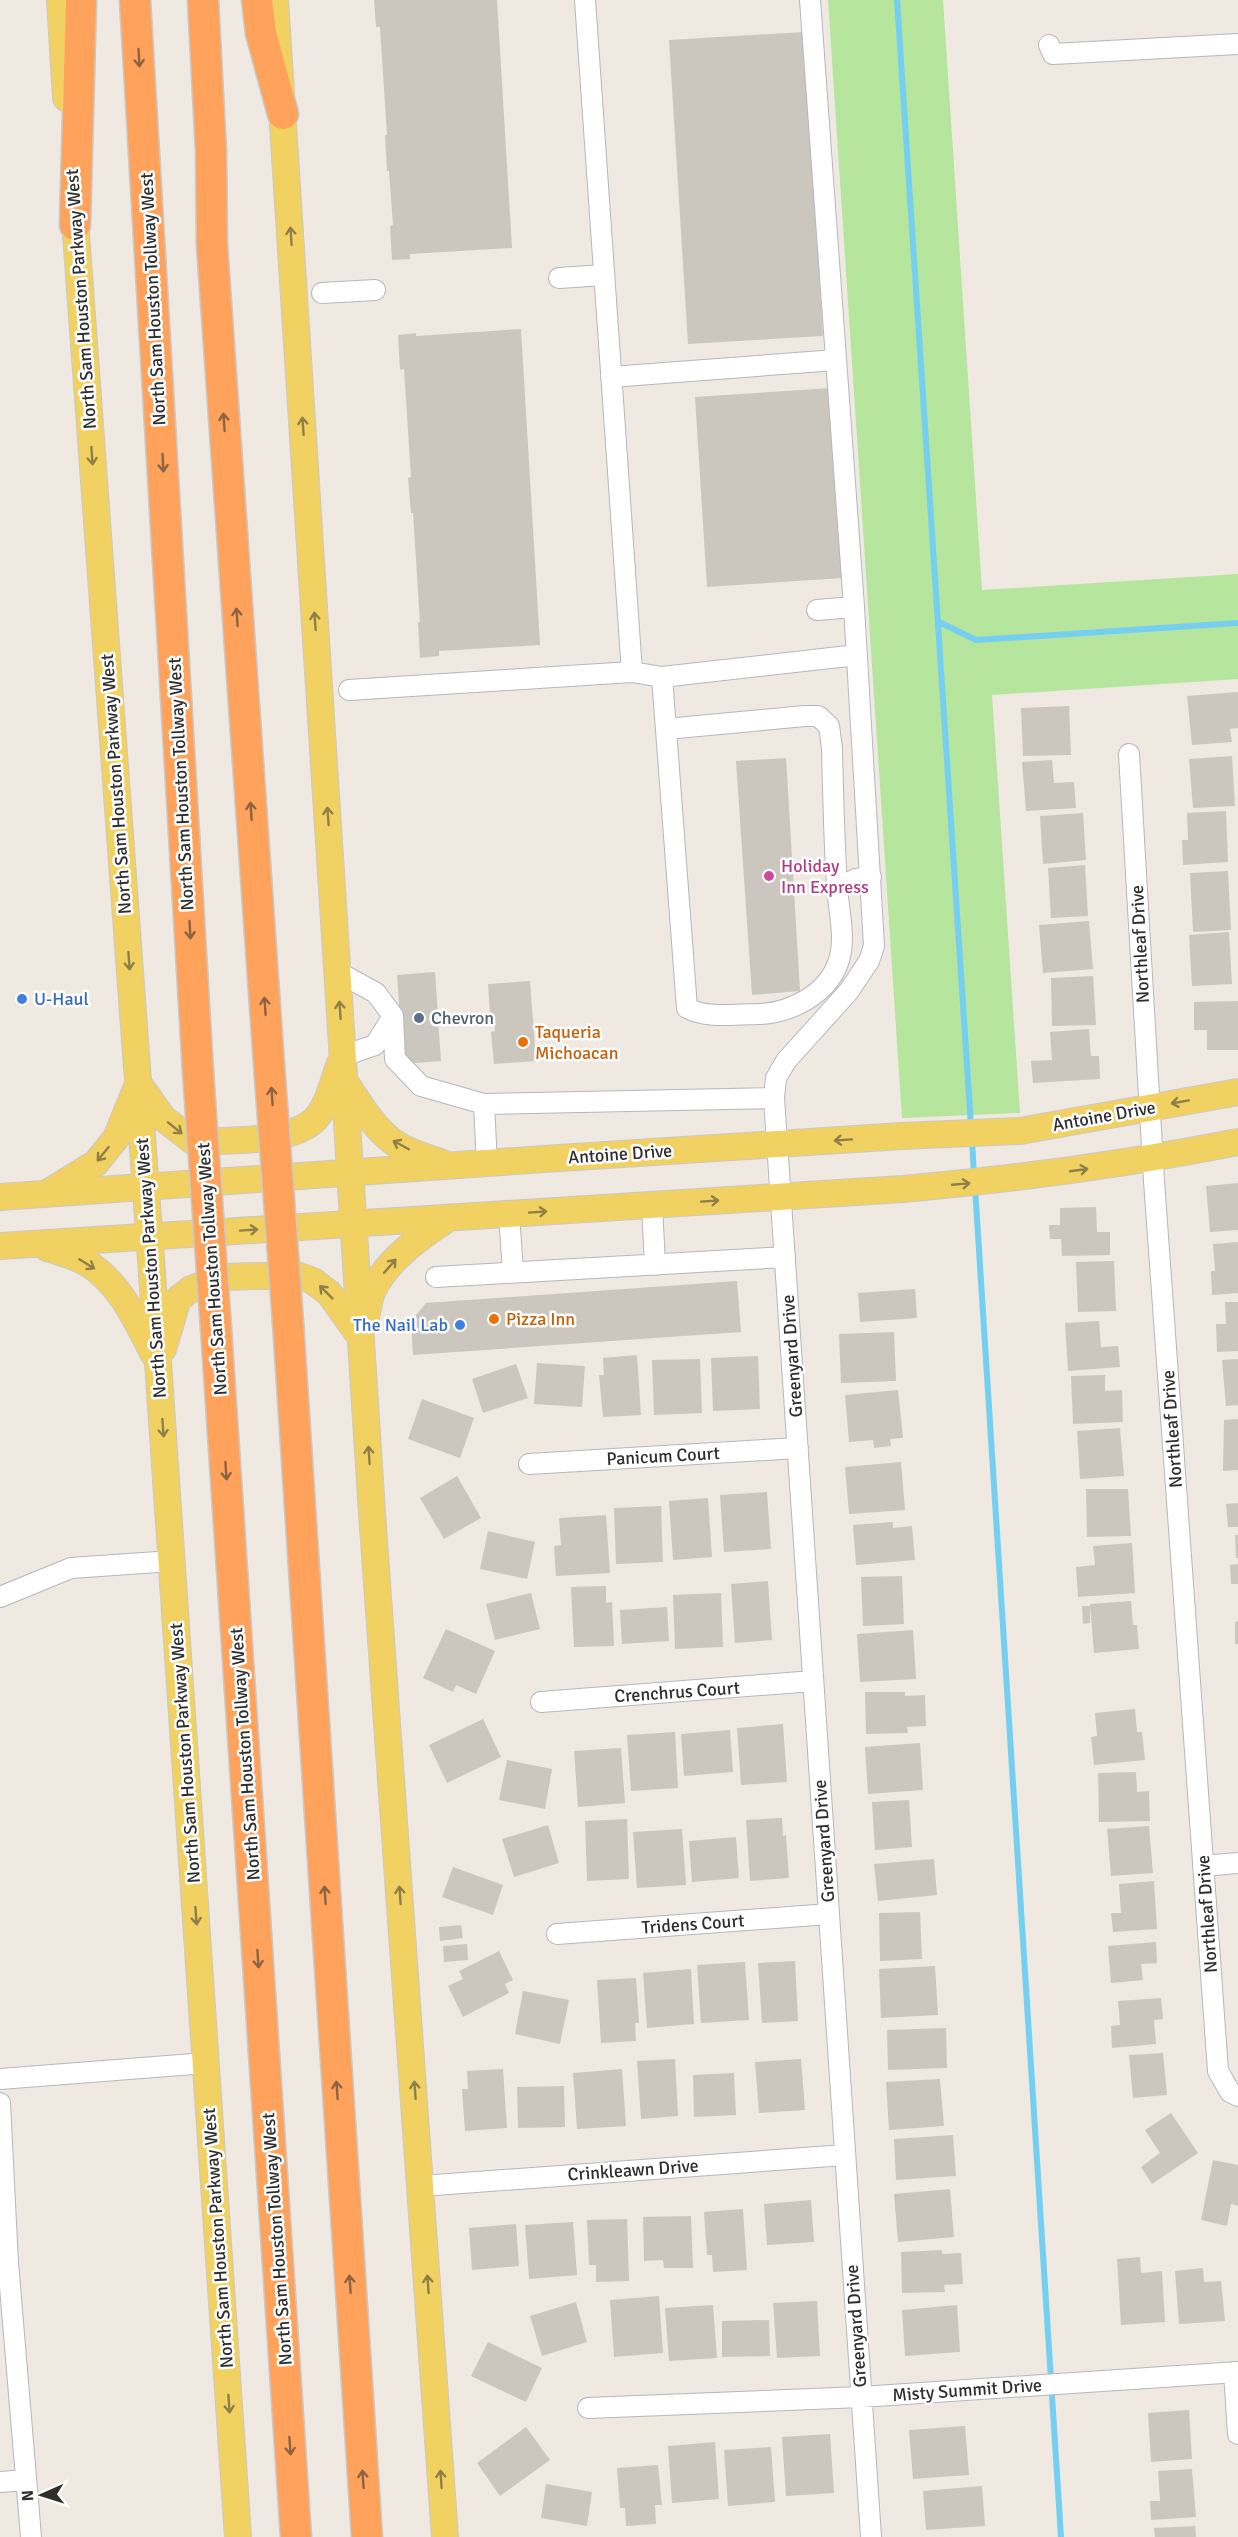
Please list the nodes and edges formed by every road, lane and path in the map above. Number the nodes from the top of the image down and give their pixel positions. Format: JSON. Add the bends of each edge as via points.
{"nodes":[{"id":1,"x":60,"y":0,"type":"edge"},
{"id":2,"x":81,"y":0,"type":"edge"},
{"id":3,"x":135,"y":0,"type":"edge"},
{"id":4,"x":183,"y":0,"type":"edge"},
{"id":5,"x":203,"y":0,"type":"edge"},
{"id":6,"x":257,"y":0,"type":"edge"},
{"id":7,"x":275,"y":0,"type":"edge"},
{"id":8,"x":585,"y":0,"type":"edge"},
{"id":9,"x":810,"y":0,"type":"edge"},
{"id":10,"x":1238,"y":44,"type":"edge"},
{"id":11,"x":1049,"y":45,"type":"dead end"},
{"id":12,"x":283,"y":114,"type":"junction"},
{"id":13,"x":75,"y":225,"type":"junction"},
{"id":14,"x":212,"y":245,"type":"junction"},
{"id":15,"x":604,"y":275,"type":"junction"},
{"id":16,"x":559,"y":278,"type":"dead end"},
{"id":17,"x":375,"y":290,"type":"dead end"},
{"id":18,"x":322,"y":293,"type":"dead end"},
{"id":19,"x":836,"y":360,"type":"junction"},
{"id":20,"x":611,"y":377,"type":"junction"},
{"id":21,"x":854,"y":607,"type":"junction"},
{"id":22,"x":818,"y":610,"type":"dead end"},
{"id":23,"x":857,"y":655,"type":"junction"},
{"id":24,"x":632,"y":672,"type":"junction"},
{"id":25,"x":662,"y":677,"type":"junction"},
{"id":26,"x":349,"y":690,"type":"dead end"},
{"id":27,"x":666,"y":729,"type":"junction"},
{"id":28,"x":1129,"y":754,"type":"dead end"},
{"id":29,"x":871,"y":878,"type":"junction"},
{"id":30,"x":837,"y":888,"type":"junction"},
{"id":31,"x":338,"y":972,"type":"junction"},
{"id":32,"x":393,"y":1016,"type":"junction"},
{"id":33,"x":343,"y":1056,"type":"junction"},
{"id":34,"x":345,"y":1082,"type":"junction"},
{"id":35,"x":138,"y":1083,"type":"junction"},
{"id":36,"x":1238,"y":1092,"type":"edge"},
{"id":37,"x":774,"y":1098,"type":"junction"},
{"id":38,"x":484,"y":1104,"type":"junction"},
{"id":39,"x":1150,"y":1108,"type":"junction"},
{"id":40,"x":1238,"y":1142,"type":"edge"},
{"id":41,"x":778,"y":1144,"type":"junction"},
{"id":42,"x":1152,"y":1159,"type":"junction"},
{"id":43,"x":487,"y":1164,"type":"junction"},
{"id":44,"x":455,"y":1166,"type":"junction"},
{"id":45,"x":351,"y":1173,"type":"junction"},
{"id":46,"x":146,"y":1187,"type":"junction"},
{"id":47,"x":44,"y":1194,"type":"junction"},
{"id":48,"x":0,"y":1197,"type":"edge"},
{"id":49,"x":781,"y":1197,"type":"junction"},
{"id":50,"x":651,"y":1205,"type":"junction"},
{"id":51,"x":509,"y":1214,"type":"junction"},
{"id":52,"x":451,"y":1217,"type":"junction"},
{"id":53,"x":354,"y":1223,"type":"junction"},
{"id":54,"x":149,"y":1236,"type":"junction"},
{"id":55,"x":32,"y":1244,"type":"junction"},
{"id":56,"x":0,"y":1246,"type":"edge"},
{"id":57,"x":785,"y":1257,"type":"junction"},
{"id":58,"x":655,"y":1264,"type":"junction"},
{"id":59,"x":513,"y":1272,"type":"junction"},
{"id":60,"x":436,"y":1277,"type":"dead end"},
{"id":61,"x":361,"y":1338,"type":"junction"},
{"id":62,"x":158,"y":1364,"type":"junction"},
{"id":63,"x":798,"y":1448,"type":"junction"},
{"id":64,"x":529,"y":1464,"type":"dead end"},
{"id":65,"x":172,"y":1561,"type":"junction"},
{"id":66,"x":0,"y":1597,"type":"edge"},
{"id":67,"x":813,"y":1682,"type":"junction"},
{"id":68,"x":541,"y":1702,"type":"dead end"},
{"id":69,"x":1238,"y":1863,"type":"edge"},
{"id":70,"x":1203,"y":1866,"type":"junction"},
{"id":71,"x":829,"y":1914,"type":"junction"},
{"id":72,"x":557,"y":1934,"type":"dead end"},
{"id":73,"x":206,"y":2063,"type":"junction"},
{"id":74,"x":0,"y":2079,"type":"edge"},
{"id":75,"x":1238,"y":2096,"type":"edge"},
{"id":76,"x":0,"y":2103,"type":"edge"},
{"id":77,"x":845,"y":2155,"type":"junction"},
{"id":78,"x":422,"y":2186,"type":"junction"},
{"id":79,"x":1236,"y":2372,"type":"edge"},
{"id":80,"x":861,"y":2397,"type":"junction"},
{"id":81,"x":588,"y":2408,"type":"dead end"},
{"id":82,"x":1238,"y":2434,"type":"edge"},
{"id":83,"x":26,"y":2480,"type":"junction"},
{"id":84,"x":0,"y":2482,"type":"edge"},
{"id":85,"x":31,"y":2537,"type":"edge"},
{"id":86,"x":238,"y":2537,"type":"edge"},
{"id":87,"x":296,"y":2537,"type":"edge"},
{"id":88,"x":367,"y":2537,"type":"edge"},
{"id":89,"x":445,"y":2537,"type":"edge"},
{"id":90,"x":871,"y":2537,"type":"edge"}],
"edges":[{"from":1,"to":13,"type":"main road","name":"North Sam Houston Parkway West"},
{"from":2,"to":13,"type":"highway"},
{"from":3,"to":87,"type":"highway","name":"North Sam Houston Tollway West","one_way":true,"bridge":true,"via":[[198,1072]]},
{"from":4,"to":14,"type":"highway","via":[[195,136]]},
{"from":5,"to":14,"type":"highway"},
{"from":6,"to":12,"type":"highway","via":[[261,33]]},
{"from":7,"to":12,"type":"main road"},
{"from":8,"to":15,"type":"street"},
{"from":9,"to":19,"type":"street","name":"Greenyard Drive"},
{"from":10,"to":11,"type":"street","via":[[1053,54]]},
{"from":31,"to":12,"type":"main road","one_way":true},
{"from":13,"to":35,"type":"main road","name":"North Sam Houston Parkway West","one_way":true},
{"from":88,"to":14,"type":"highway","one_way":true,"bridge":true,"via":[[288,1322]]},
{"from":15,"to":16,"type":"street"},
{"from":15,"to":20,"type":"street"},
{"from":17,"to":18,"type":"street"},
{"from":19,"to":20,"type":"street"},
{"from":19,"to":21,"type":"street","name":"Greenyard Drive"},
{"from":20,"to":24,"type":"street"},
{"from":21,"to":22,"type":"street"},
{"from":21,"to":23,"type":"street","name":"Greenyard Drive"},
{"from":23,"to":25,"type":"street"},
{"from":23,"to":29,"type":"street","name":"Greenyard Drive"},
{"from":24,"to":25,"type":"street"},
{"from":24,"to":26,"type":"street"},
{"from":25,"to":27,"type":"street"},
{"from":27,"to":30,"type":"street","via":[[805,716],[818,716],[825,721],[832,748]]},
{"from":27,"to":30,"type":"street","via":[[687,1008],[699,1014],[771,1013],[791,1009],[804,1001],[826,982],[838,964],[842,933]]},
{"from":28,"to":39,"type":"street","name":"Northleaf Drive"},
{"from":29,"to":30,"type":"street","via":[[856,879]]},
{"from":29,"to":37,"type":"street","name":"Greenyard Drive","via":[[874,946],[869,961],[849,991],[786,1061],[776,1078]]},
{"from":31,"to":32,"type":"street","via":[[376,993]]},
{"from":33,"to":31,"type":"main road","one_way":true},
{"from":32,"to":33,"type":"street","via":[[375,1045]]},
{"from":32,"to":38,"type":"street","via":[[395,1059],[421,1086]]},
{"from":33,"to":34,"type":"main road"},
{"from":35,"to":33,"type":"main road","one_way":true,"via":[[163,1118],[194,1142],[287,1135],[312,1122],[322,1110]]},
{"from":44,"to":34,"type":"main road","one_way":true,"via":[[419,1155],[392,1141]]},
{"from":34,"to":45,"type":"main road"},
{"from":35,"to":46,"type":"main road","name":"North Sam Houston Parkway West"},
{"from":35,"to":47,"type":"main road","one_way":true,"via":[[116,1138],[96,1163]]},
{"from":36,"to":39,"type":"main road","name":"Antoine Drive","one_way":true},
{"from":37,"to":38,"type":"street"},
{"from":37,"to":41,"type":"street","name":"Greenyard Drive"},
{"from":38,"to":43,"type":"street"},
{"from":39,"to":41,"type":"main road","name":"Antoine Drive","one_way":true,"via":[[1020,1131]]},
{"from":39,"to":42,"type":"street","name":"Northleaf Drive"},
{"from":40,"to":42,"type":"main road"},
{"from":41,"to":43,"type":"main road","name":"Antoine Drive"},
{"from":41,"to":49,"type":"street","name":"Greenyard Drive"},
{"from":49,"to":42,"type":"main road","one_way":true,"via":[[1021,1178]]},
{"from":42,"to":70,"type":"street","name":"Northleaf Drive"},
{"from":43,"to":44,"type":"main road","name":"Antoine Drive"},
{"from":44,"to":45,"type":"main road","name":"Antoine Drive"},
{"from":45,"to":46,"type":"main road","name":"Antoine Drive"},
{"from":45,"to":53,"type":"main road"},
{"from":46,"to":47,"type":"main road","name":"Antoine Drive"},
{"from":46,"to":54,"type":"main road","name":"North Sam Houston Parkway West"},
{"from":47,"to":48,"type":"main road","name":"Antoine Drive"},
{"from":50,"to":49,"type":"main road","one_way":true},
{"from":49,"to":57,"type":"street","name":"Greenyard Drive"},
{"from":51,"to":50,"type":"main road","one_way":true},
{"from":50,"to":58,"type":"street"},
{"from":51,"to":52,"type":"main road"},
{"from":51,"to":59,"type":"street"},
{"from":52,"to":53,"type":"main road"},
{"from":61,"to":52,"type":"main road","one_way":true,"via":[[372,1290],[388,1268]]},
{"from":54,"to":53,"type":"main road","one_way":true},
{"from":53,"to":61,"type":"main road"},
{"from":54,"to":55,"type":"main road"},
{"from":54,"to":62,"type":"main road","name":"North Sam Houston Parkway West"},
{"from":55,"to":56,"type":"main road"},
{"from":55,"to":62,"type":"main road","one_way":true,"via":[[87,1263],[107,1280],[128,1306]]},
{"from":57,"to":58,"type":"street"},
{"from":57,"to":63,"type":"street","name":"Greenyard Drive"},
{"from":58,"to":59,"type":"street"},
{"from":59,"to":60,"type":"street"},
{"from":61,"to":62,"type":"main road","one_way":true,"via":[[328,1293],[314,1281],[297,1275],[223,1277],[191,1289],[178,1299]]},
{"from":78,"to":61,"type":"main road","one_way":true},
{"from":62,"to":65,"type":"main road","name":"North Sam Houston Parkway West","one_way":true},
{"from":63,"to":64,"type":"street","name":"Panicum Court"},
{"from":63,"to":67,"type":"street","name":"Greenyard Drive"},
{"from":65,"to":66,"type":"street","via":[[71,1568]]},
{"from":65,"to":73,"type":"main road","name":"North Sam Houston Parkway West","one_way":true},
{"from":67,"to":68,"type":"street","name":"Crenchrus Court"},
{"from":67,"to":71,"type":"street","name":"Greenyard Drive"},
{"from":69,"to":70,"type":"street"},
{"from":70,"to":75,"type":"street","name":"Northleaf Drive","via":[[1218,2071],[1230,2092]]},
{"from":71,"to":72,"type":"street","name":"Tridens Court"},
{"from":71,"to":77,"type":"street","name":"Greenyard Drive"},
{"from":73,"to":74,"type":"street"},
{"from":73,"to":86,"type":"main road","name":"North Sam Houston Parkway West","one_way":true},
{"from":76,"to":83,"type":"street","via":[[8,2263]]},
{"from":77,"to":78,"type":"street","name":"Crinkleawn Drive"},
{"from":77,"to":80,"type":"street","name":"Greenyard Drive"},
{"from":89,"to":78,"type":"main road","one_way":true},
{"from":79,"to":80,"type":"street","name":"Misty Summit Drive"},
{"from":79,"to":82,"type":"street"},
{"from":80,"to":81,"type":"street","name":"Misty Summit Drive"},
{"from":80,"to":90,"type":"street","name":"Greenyard Drive"},
{"from":83,"to":84,"type":"street"},
{"from":83,"to":85,"type":"street"}]}
